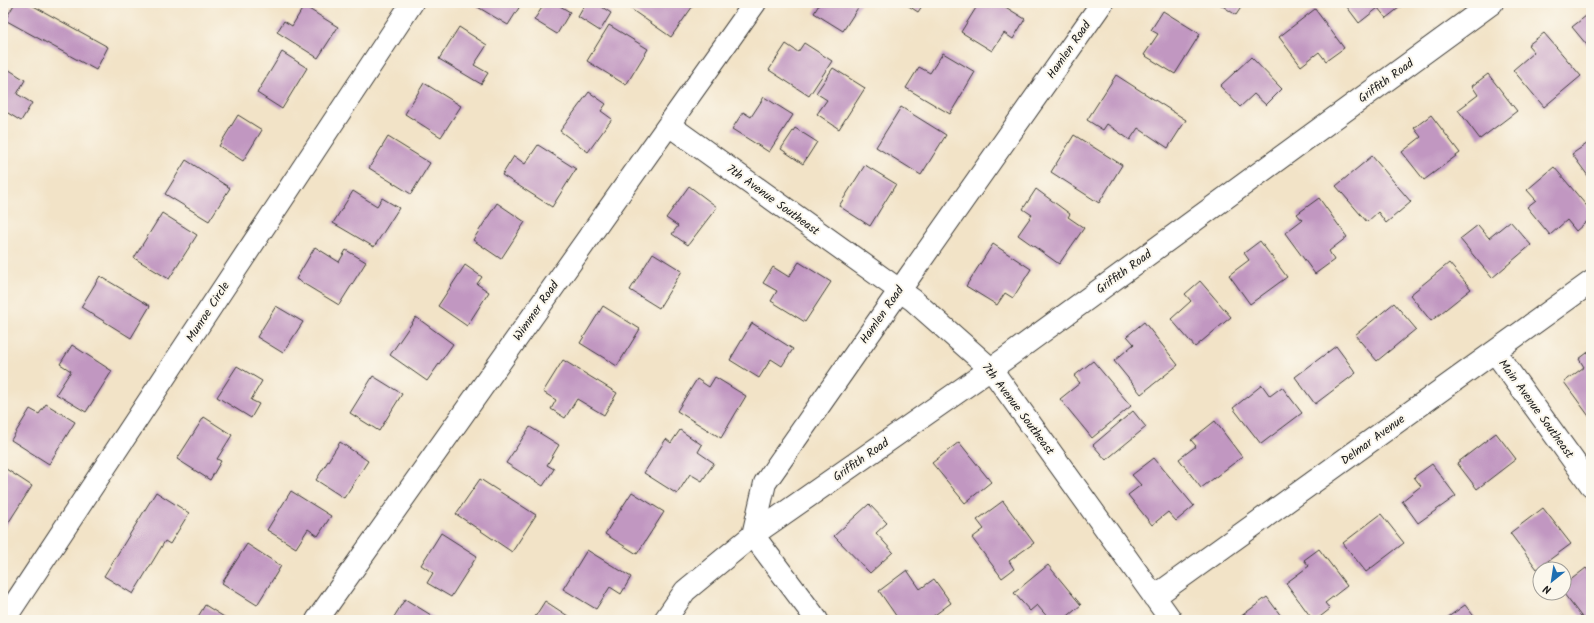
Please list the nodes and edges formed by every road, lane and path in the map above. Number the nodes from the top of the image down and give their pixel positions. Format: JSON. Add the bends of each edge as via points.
{"nodes":[{"id":1,"x":412,"y":3,"type":"edge"},
{"id":2,"x":755,"y":3,"type":"edge"},
{"id":3,"x":1102,"y":3,"type":"edge"},
{"id":4,"x":1492,"y":3,"type":"edge"},
{"id":5,"x":669,"y":125,"type":"junction"},
{"id":6,"x":1591,"y":282,"type":"edge"},
{"id":7,"x":899,"y":291,"type":"junction"},
{"id":8,"x":1495,"y":352,"type":"junction"},
{"id":9,"x":990,"y":369,"type":"junction"},
{"id":10,"x":1591,"y":485,"type":"edge"},
{"id":11,"x":753,"y":536,"type":"junction"},
{"id":12,"x":1154,"y":597,"type":"junction"},
{"id":13,"x":4,"y":620,"type":"edge"},
{"id":14,"x":318,"y":620,"type":"edge"},
{"id":15,"x":665,"y":620,"type":"edge"},
{"id":16,"x":817,"y":620,"type":"edge"},
{"id":17,"x":1171,"y":620,"type":"edge"}],
"edges":[{"from":1,"to":13,"type":"street","name":"Munroe Circle"},
{"from":2,"to":5,"type":"street","name":"Wimmer Road"},
{"from":3,"to":7,"type":"street","name":"Hamlen Road"},
{"from":4,"to":9,"type":"street","name":"Griffith Road"},
{"from":5,"to":7,"type":"street","name":"7th Avenue Southeast"},
{"from":5,"to":14,"type":"street","name":"Wimmer Road"},
{"from":6,"to":8,"type":"street","name":"Delmar Avenue"},
{"from":7,"to":9,"type":"street","name":"7th Avenue Southeast","via":[[913,300]]},
{"from":7,"to":11,"type":"street","name":"Hamlen Road","via":[[765,483]]},
{"from":8,"to":10,"type":"street","name":"Main Avenue Southeast"},
{"from":8,"to":12,"type":"street","name":"Delmar Avenue"},
{"from":9,"to":11,"type":"street","name":"Griffith Road"},
{"from":9,"to":12,"type":"street","name":"7th Avenue Southeast"},
{"from":11,"to":15,"type":"street","via":[[685,591]]},
{"from":11,"to":16,"type":"street"},
{"from":12,"to":17,"type":"street","name":"7th Avenue Southeast"}]}
